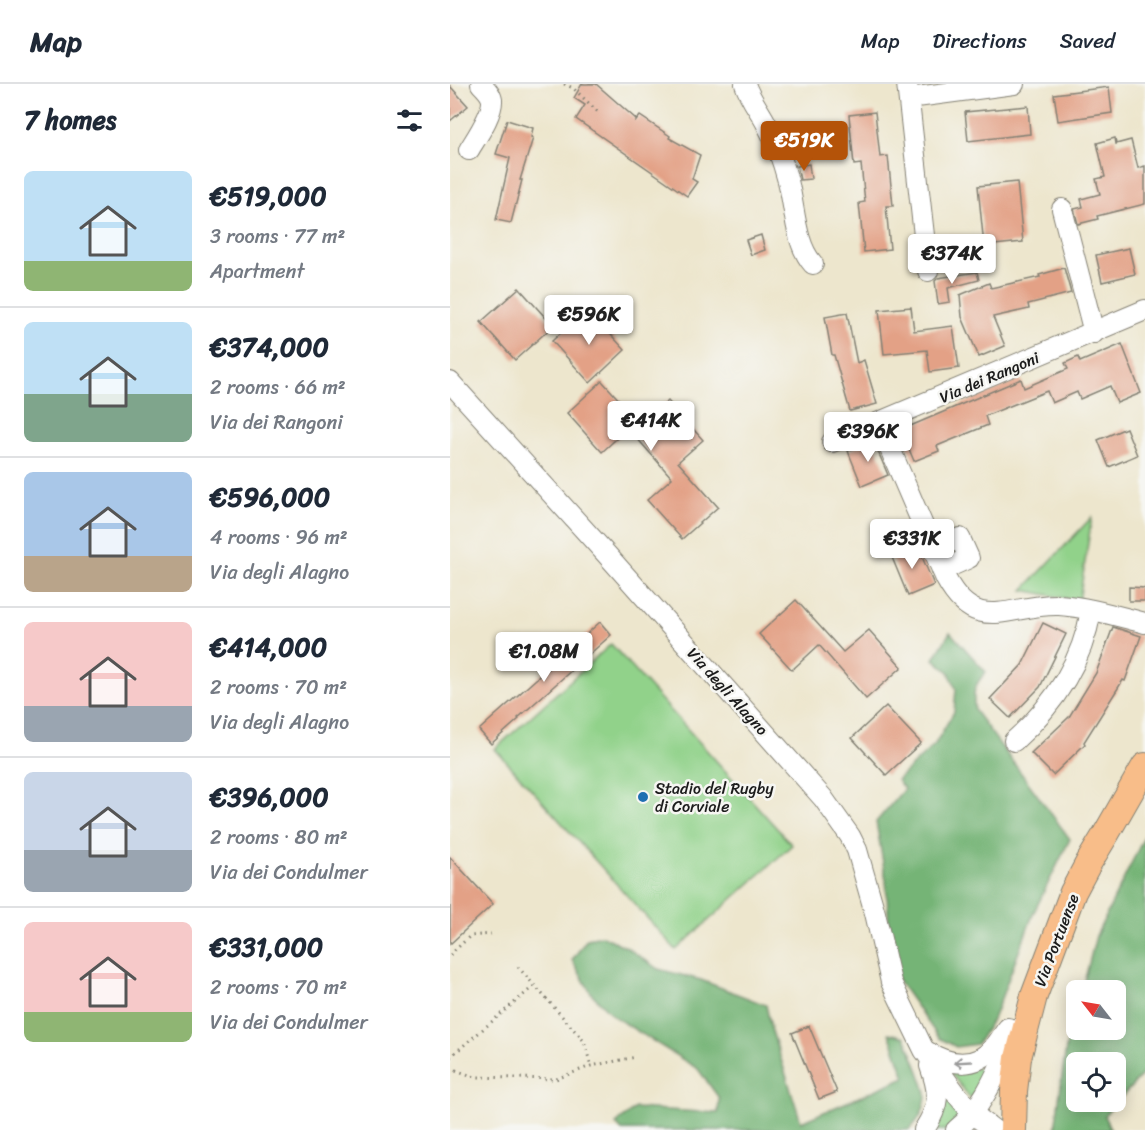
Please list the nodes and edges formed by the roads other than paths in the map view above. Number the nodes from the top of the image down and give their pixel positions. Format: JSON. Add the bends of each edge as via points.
{"nodes":[{"id":1,"x":481,"y":84,"type":"edge"},
{"id":2,"x":745,"y":84,"type":"edge"},
{"id":3,"x":1014,"y":84,"type":"edge"},
{"id":4,"x":908,"y":91,"type":"edge"},
{"id":5,"x":469,"y":150,"type":"dead end"},
{"id":6,"x":1062,"y":209,"type":"dead end"},
{"id":7,"x":813,"y":264,"type":"dead end"},
{"id":8,"x":928,"y":271,"type":"dead end"},
{"id":9,"x":1145,"y":310,"type":"edge"},
{"id":10,"x":1094,"y":333,"type":"junction"},
{"id":11,"x":450,"y":382,"type":"edge"},
{"id":12,"x":879,"y":423,"type":"junction"},
{"id":13,"x":832,"y":442,"type":"dead end"},
{"id":14,"x":933,"y":549,"type":"junction"},
{"id":15,"x":942,"y":570,"type":"junction"},
{"id":16,"x":1091,"y":611,"type":"junction"},
{"id":17,"x":1145,"y":623,"type":"edge"},
{"id":18,"x":1014,"y":741,"type":"dead end"},
{"id":19,"x":1145,"y":766,"type":"edge"},
{"id":20,"x":1034,"y":996,"type":"junction"},
{"id":21,"x":924,"y":1050,"type":"junction"},
{"id":22,"x":973,"y":1114,"type":"junction"},
{"id":23,"x":924,"y":1130,"type":"edge"},
{"id":24,"x":956,"y":1130,"type":"edge"},
{"id":25,"x":994,"y":1130,"type":"edge"},
{"id":26,"x":1013,"y":1130,"type":"edge"}],
"edges":[{"from":1,"to":5,"type":"street","via":[[492,99]]},
{"from":2,"to":7,"type":"street","via":[[776,147],[788,181],[801,244]]},
{"from":3,"to":4,"type":"street"},
{"from":4,"to":8,"type":"street"},
{"from":6,"to":10,"type":"street"},
{"from":9,"to":10,"type":"street","name":"Via dei Rangoni"},
{"from":10,"to":12,"type":"street","name":"Via dei Rangoni"},
{"from":11,"to":21,"type":"street","name":"Via degli Alagno","via":[[816,790],[850,836],[875,913],[891,981]]},
{"from":12,"to":13,"type":"street","name":"Via dei Rangoni"},
{"from":12,"to":14,"type":"street"},
{"from":14,"to":15,"type":"street"},
{"from":14,"to":15,"type":"street","via":[[960,538],[969,558]]},
{"from":15,"to":16,"type":"street","via":[[956,596],[974,610],[990,614],[1050,605]]},
{"from":16,"to":17,"type":"street"},
{"from":16,"to":18,"type":"street","via":[[1083,644],[1068,676],[1047,707]]},
{"from":19,"to":20,"type":"main road","name":"Via Portuense","via":[[1073,892]]},
{"from":20,"to":21,"type":"street","one_way":true,"via":[[996,1046],[978,1060],[953,1063]]},
{"from":20,"to":22,"type":"street"},
{"from":20,"to":26,"type":"main road","name":"Via Portuense","via":[[1018,1058]]},
{"from":21,"to":22,"type":"street","name":"Via degli Alagno"},
{"from":21,"to":23,"type":"street","via":[[938,1096]]},
{"from":22,"to":24,"type":"street"},
{"from":22,"to":25,"type":"street","name":"Via degli Alagno"}]}
